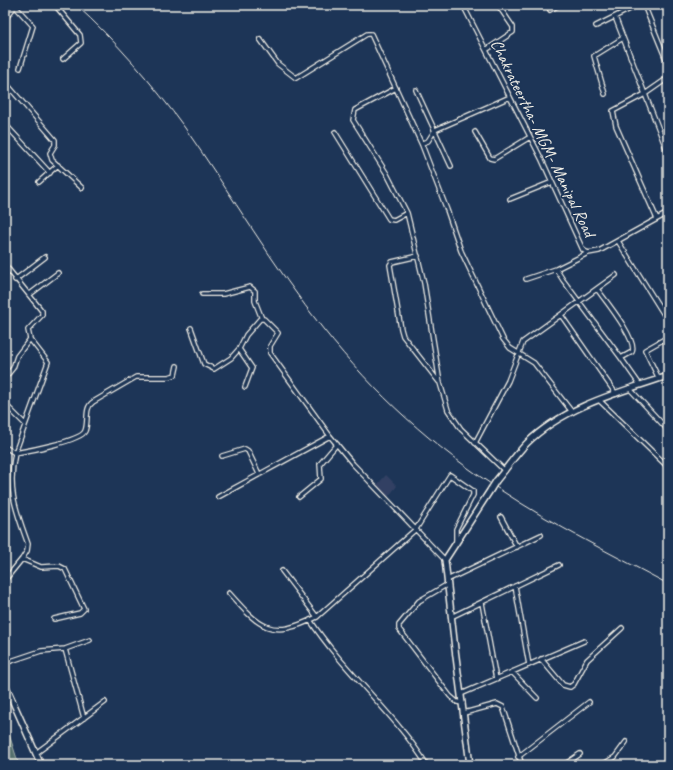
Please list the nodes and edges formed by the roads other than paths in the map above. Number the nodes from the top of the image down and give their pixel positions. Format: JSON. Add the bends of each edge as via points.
{"nodes":[{"id":1,"x":15,"y":5,"type":"edge"},
{"id":2,"x":55,"y":5,"type":"edge"},
{"id":3,"x":463,"y":5,"type":"edge"},
{"id":4,"x":498,"y":5,"type":"edge"},
{"id":5,"x":559,"y":5,"type":"edge"},
{"id":6,"x":638,"y":5,"type":"edge"},
{"id":7,"x":644,"y":5,"type":"edge"},
{"id":8,"x":550,"y":10,"type":"dead end"},
{"id":9,"x":615,"y":17,"type":"junction"},
{"id":10,"x":5,"y":19,"type":"edge"},
{"id":11,"x":596,"y":26,"type":"dead end"},
{"id":12,"x":623,"y":38,"type":"junction"},
{"id":13,"x":260,"y":39,"type":"dead end"},
{"id":14,"x":486,"y":50,"type":"junction"},
{"id":15,"x":63,"y":59,"type":"dead end"},
{"id":16,"x":668,"y":64,"type":"edge"},
{"id":17,"x":20,"y":68,"type":"dead end"},
{"id":18,"x":668,"y":78,"type":"edge"},
{"id":19,"x":5,"y":82,"type":"edge"},
{"id":20,"x":396,"y":88,"type":"junction"},
{"id":21,"x":416,"y":90,"type":"dead end"},
{"id":22,"x":605,"y":94,"type":"dead end"},
{"id":23,"x":645,"y":94,"type":"junction"},
{"id":24,"x":510,"y":97,"type":"junction"},
{"id":25,"x":5,"y":124,"type":"edge"},
{"id":26,"x":435,"y":130,"type":"junction"},
{"id":27,"x":335,"y":132,"type":"dead end"},
{"id":28,"x":476,"y":132,"type":"dead end"},
{"id":29,"x":530,"y":137,"type":"junction"},
{"id":30,"x":422,"y":143,"type":"junction"},
{"id":31,"x":668,"y":153,"type":"edge"},
{"id":32,"x":58,"y":166,"type":"junction"},
{"id":33,"x":451,"y":166,"type":"dead end"},
{"id":34,"x":50,"y":173,"type":"junction"},
{"id":35,"x":40,"y":182,"type":"dead end"},
{"id":36,"x":552,"y":182,"type":"junction"},
{"id":37,"x":82,"y":188,"type":"dead end"},
{"id":38,"x":510,"y":199,"type":"dead end"},
{"id":39,"x":668,"y":213,"type":"edge"},
{"id":40,"x":407,"y":214,"type":"junction"},
{"id":41,"x":657,"y":218,"type":"junction"},
{"id":42,"x":618,"y":240,"type":"junction"},
{"id":43,"x":588,"y":253,"type":"junction"},
{"id":44,"x":418,"y":256,"type":"junction"},
{"id":45,"x":46,"y":257,"type":"dead end"},
{"id":46,"x":5,"y":265,"type":"edge"},
{"id":47,"x":556,"y":269,"type":"junction"},
{"id":48,"x":58,"y":273,"type":"dead end"},
{"id":49,"x":616,"y":275,"type":"dead end"},
{"id":50,"x":526,"y":279,"type":"dead end"},
{"id":51,"x":15,"y":280,"type":"junction"},
{"id":52,"x":597,"y":289,"type":"junction"},
{"id":53,"x":202,"y":294,"type":"dead end"},
{"id":54,"x":29,"y":295,"type":"junction"},
{"id":55,"x":580,"y":302,"type":"junction"},
{"id":56,"x":561,"y":315,"type":"junction"},
{"id":57,"x":262,"y":319,"type":"junction"},
{"id":58,"x":668,"y":321,"type":"edge"},
{"id":59,"x":191,"y":328,"type":"dead end"},
{"id":60,"x":668,"y":337,"type":"edge"},
{"id":61,"x":30,"y":340,"type":"junction"},
{"id":62,"x":239,"y":349,"type":"junction"},
{"id":63,"x":519,"y":355,"type":"junction"},
{"id":64,"x":621,"y":358,"type":"junction"},
{"id":65,"x":177,"y":366,"type":"dead end"},
{"id":66,"x":668,"y":376,"type":"edge"},
{"id":67,"x":5,"y":378,"type":"edge"},
{"id":68,"x":659,"y":379,"type":"junction"},
{"id":69,"x":440,"y":382,"type":"junction"},
{"id":70,"x":640,"y":385,"type":"junction"},
{"id":71,"x":245,"y":387,"type":"dead end"},
{"id":72,"x":630,"y":389,"type":"junction"},
{"id":73,"x":616,"y":394,"type":"junction"},
{"id":74,"x":599,"y":400,"type":"junction"},
{"id":75,"x":5,"y":404,"type":"edge"},
{"id":76,"x":572,"y":412,"type":"junction"},
{"id":77,"x":25,"y":424,"type":"junction"},
{"id":78,"x":668,"y":430,"type":"edge"},
{"id":79,"x":330,"y":436,"type":"junction"},
{"id":80,"x":474,"y":443,"type":"junction"},
{"id":81,"x":337,"y":444,"type":"junction"},
{"id":82,"x":5,"y":447,"type":"edge"},
{"id":83,"x":15,"y":453,"type":"junction"},
{"id":84,"x":222,"y":456,"type":"dead end"},
{"id":85,"x":668,"y":467,"type":"edge"},
{"id":86,"x":505,"y":471,"type":"junction"},
{"id":87,"x":259,"y":474,"type":"junction"},
{"id":88,"x":218,"y":497,"type":"dead end"},
{"id":89,"x":299,"y":497,"type":"dead end"},
{"id":90,"x":501,"y":517,"type":"dead end"},
{"id":91,"x":416,"y":529,"type":"junction"},
{"id":92,"x":541,"y":535,"type":"dead end"},
{"id":93,"x":456,"y":543,"type":"junction"},
{"id":94,"x":517,"y":547,"type":"junction"},
{"id":95,"x":22,"y":559,"type":"junction"},
{"id":96,"x":445,"y":560,"type":"junction"},
{"id":97,"x":559,"y":565,"type":"dead end"},
{"id":98,"x":282,"y":572,"type":"dead end"},
{"id":99,"x":5,"y":580,"type":"edge"},
{"id":100,"x":448,"y":582,"type":"junction"},
{"id":101,"x":515,"y":586,"type":"junction"},
{"id":102,"x":229,"y":593,"type":"dead end"},
{"id":103,"x":482,"y":603,"type":"junction"},
{"id":104,"x":451,"y":616,"type":"junction"},
{"id":105,"x":317,"y":617,"type":"junction"},
{"id":106,"x":54,"y":619,"type":"dead end"},
{"id":107,"x":310,"y":620,"type":"junction"},
{"id":108,"x":622,"y":628,"type":"dead end"},
{"id":109,"x":90,"y":640,"type":"dead end"},
{"id":110,"x":584,"y":641,"type":"dead end"},
{"id":111,"x":65,"y":648,"type":"junction"},
{"id":112,"x":541,"y":659,"type":"junction"},
{"id":113,"x":5,"y":663,"type":"edge"},
{"id":114,"x":529,"y":665,"type":"junction"},
{"id":115,"x":512,"y":672,"type":"junction"},
{"id":116,"x":496,"y":679,"type":"junction"},
{"id":117,"x":5,"y":684,"type":"edge"},
{"id":118,"x":461,"y":694,"type":"junction"},
{"id":119,"x":537,"y":698,"type":"dead end"},
{"id":120,"x":105,"y":702,"type":"dead end"},
{"id":121,"x":589,"y":702,"type":"dead end"},
{"id":122,"x":463,"y":704,"type":"junction"},
{"id":123,"x":464,"y":713,"type":"junction"},
{"id":124,"x":84,"y":718,"type":"junction"},
{"id":125,"x":626,"y":742,"type":"dead end"},
{"id":126,"x":36,"y":753,"type":"junction"},
{"id":127,"x":580,"y":754,"type":"dead end"},
{"id":128,"x":518,"y":757,"type":"junction"},
{"id":129,"x":41,"y":765,"type":"edge"},
{"id":130,"x":427,"y":765,"type":"edge"},
{"id":131,"x":470,"y":765,"type":"edge"},
{"id":132,"x":522,"y":765,"type":"edge"},
{"id":133,"x":564,"y":765,"type":"edge"},
{"id":134,"x":602,"y":765,"type":"edge"}],
"edges":[{"from":1,"to":10,"type":"street"},
{"from":1,"to":17,"type":"street","via":[[33,26]]},
{"from":2,"to":15,"type":"street","via":[[82,39]]},
{"from":3,"to":14,"type":"street","name":"Chakrateertha- MGM- Manipal Road"},
{"from":4,"to":14,"type":"street","via":[[513,27],[513,32]]},
{"from":5,"to":8,"type":"street"},
{"from":6,"to":9,"type":"street"},
{"from":7,"to":16,"type":"street"},
{"from":9,"to":11,"type":"street"},
{"from":9,"to":12,"type":"street"},
{"from":12,"to":22,"type":"street","via":[[594,56]]},
{"from":12,"to":23,"type":"street"},
{"from":13,"to":20,"type":"street","via":[[278,64],[296,78],[370,33]]},
{"from":14,"to":24,"type":"street","name":"Chakrateertha- MGM- Manipal Road"},
{"from":18,"to":23,"type":"street"},
{"from":19,"to":32,"type":"street","via":[[55,140],[50,153]]},
{"from":20,"to":30,"type":"street"},
{"from":20,"to":40,"type":"street","via":[[355,110],[353,120],[387,174]]},
{"from":21,"to":26,"type":"street"},
{"from":23,"to":31,"type":"street"},
{"from":23,"to":41,"type":"street","via":[[612,111],[616,126]]},
{"from":24,"to":26,"type":"street"},
{"from":24,"to":29,"type":"street","name":"Chakrateertha- MGM- Manipal Road"},
{"from":25,"to":34,"type":"street"},
{"from":26,"to":30,"type":"street","via":[[428,141]]},
{"from":26,"to":33,"type":"street"},
{"from":27,"to":40,"type":"street","via":[[389,219],[394,220]]},
{"from":28,"to":29,"type":"street","via":[[490,158],[494,159]]},
{"from":29,"to":36,"type":"street","name":"Chakrateertha- MGM- Manipal Road"},
{"from":30,"to":63,"type":"street","via":[[461,251],[506,344]]},
{"from":32,"to":34,"type":"street"},
{"from":32,"to":37,"type":"street"},
{"from":34,"to":35,"type":"street"},
{"from":36,"to":38,"type":"street"},
{"from":36,"to":43,"type":"street","name":"Chakrateertha- MGM- Manipal Road","via":[[583,250]]},
{"from":39,"to":41,"type":"street","name":"Chakrateertha- MGM- Manipal Road"},
{"from":40,"to":44,"type":"street"},
{"from":41,"to":42,"type":"street","name":"Chakrateertha- MGM- Manipal Road"},
{"from":42,"to":43,"type":"street","name":"Chakrateertha- MGM- Manipal Road","via":[[599,251]]},
{"from":42,"to":58,"type":"street"},
{"from":43,"to":47,"type":"street"},
{"from":44,"to":69,"type":"street"},
{"from":44,"to":69,"type":"street","via":[[390,264],[400,329]]},
{"from":45,"to":51,"type":"street"},
{"from":46,"to":51,"type":"street"},
{"from":47,"to":50,"type":"street"},
{"from":47,"to":55,"type":"street"},
{"from":48,"to":54,"type":"street"},
{"from":49,"to":52,"type":"street"},
{"from":51,"to":54,"type":"street"},
{"from":52,"to":55,"type":"street"},
{"from":52,"to":64,"type":"street","via":[[622,323],[634,347],[632,352]]},
{"from":53,"to":57,"type":"street","via":[[223,294],[250,287],[255,291],[255,301]]},
{"from":54,"to":61,"type":"street","via":[[42,311],[42,315],[28,330]]},
{"from":55,"to":56,"type":"street"},
{"from":55,"to":64,"type":"street"},
{"from":56,"to":63,"type":"street","via":[[523,342]]},
{"from":56,"to":73,"type":"street"},
{"from":57,"to":62,"type":"street","via":[[246,335]]},
{"from":57,"to":79,"type":"street","via":[[278,333],[270,346],[270,353]]},
{"from":59,"to":62,"type":"street","via":[[204,364],[211,369],[231,358]]},
{"from":60,"to":68,"type":"street","via":[[645,350]]},
{"from":61,"to":67,"type":"street","via":[[17,356],[13,368]]},
{"from":61,"to":77,"type":"street","via":[[48,362]]},
{"from":62,"to":71,"type":"street","via":[[252,368]]},
{"from":63,"to":76,"type":"street","via":[[534,363]]},
{"from":63,"to":80,"type":"street","via":[[508,381]]},
{"from":64,"to":70,"type":"street"},
{"from":65,"to":83,"type":"street","via":[[175,375],[136,377],[93,402],[88,407],[86,430],[80,436]]},
{"from":66,"to":68,"type":"street"},
{"from":68,"to":70,"type":"street"},
{"from":69,"to":80,"type":"street","via":[[448,410]]},
{"from":70,"to":72,"type":"street"},
{"from":72,"to":73,"type":"street"},
{"from":72,"to":78,"type":"street"},
{"from":73,"to":74,"type":"street"},
{"from":74,"to":76,"type":"street"},
{"from":74,"to":85,"type":"street"},
{"from":75,"to":77,"type":"street"},
{"from":76,"to":86,"type":"street","via":[[527,443]]},
{"from":77,"to":83,"type":"street"},
{"from":79,"to":81,"type":"street"},
{"from":79,"to":87,"type":"street"},
{"from":80,"to":86,"type":"street"},
{"from":81,"to":89,"type":"street","via":[[320,464],[319,483]]},
{"from":81,"to":91,"type":"street"},
{"from":82,"to":83,"type":"street"},
{"from":83,"to":95,"type":"street","via":[[10,482],[14,505],[28,544]]},
{"from":84,"to":87,"type":"street","via":[[245,449]]},
{"from":86,"to":93,"type":"street","bridge":true},
{"from":87,"to":88,"type":"street"},
{"from":90,"to":94,"type":"street"},
{"from":91,"to":93,"type":"street","via":[[448,477],[454,476],[473,491],[474,495],[456,529]]},
{"from":91,"to":96,"type":"street"},
{"from":91,"to":105,"type":"street"},
{"from":92,"to":94,"type":"street"},
{"from":93,"to":96,"type":"street"},
{"from":94,"to":100,"type":"street"},
{"from":95,"to":99,"type":"street"},
{"from":95,"to":106,"type":"street","via":[[41,567],[59,566],[65,569],[84,609],[80,613]]},
{"from":96,"to":100,"type":"street"},
{"from":97,"to":101,"type":"street"},
{"from":98,"to":105,"type":"street"},
{"from":100,"to":104,"type":"street"},
{"from":100,"to":122,"type":"street","via":[[419,601],[399,625],[399,629],[453,700]]},
{"from":101,"to":103,"type":"street"},
{"from":101,"to":114,"type":"street"},
{"from":102,"to":107,"type":"street","via":[[252,619],[261,625],[284,629]]},
{"from":103,"to":104,"type":"street"},
{"from":103,"to":116,"type":"street"},
{"from":104,"to":118,"type":"street"},
{"from":105,"to":107,"type":"street"},
{"from":107,"to":130,"type":"street","via":[[327,646],[404,731]]},
{"from":108,"to":112,"type":"street","via":[[587,660],[570,687],[563,685]]},
{"from":109,"to":111,"type":"street"},
{"from":110,"to":112,"type":"street"},
{"from":111,"to":113,"type":"street","via":[[41,651]]},
{"from":111,"to":124,"type":"street"},
{"from":112,"to":114,"type":"street"},
{"from":114,"to":115,"type":"street"},
{"from":115,"to":116,"type":"street"},
{"from":115,"to":119,"type":"street"},
{"from":116,"to":118,"type":"street"},
{"from":117,"to":126,"type":"street"},
{"from":118,"to":122,"type":"street"},
{"from":120,"to":124,"type":"street"},
{"from":121,"to":128,"type":"street"},
{"from":122,"to":123,"type":"street"},
{"from":123,"to":128,"type":"street","via":[[497,704],[503,706]]},
{"from":123,"to":131,"type":"street"},
{"from":124,"to":126,"type":"street"},
{"from":125,"to":134,"type":"street","via":[[615,757]]},
{"from":126,"to":129,"type":"street"},
{"from":127,"to":133,"type":"street"},
{"from":128,"to":132,"type":"street"}]}
